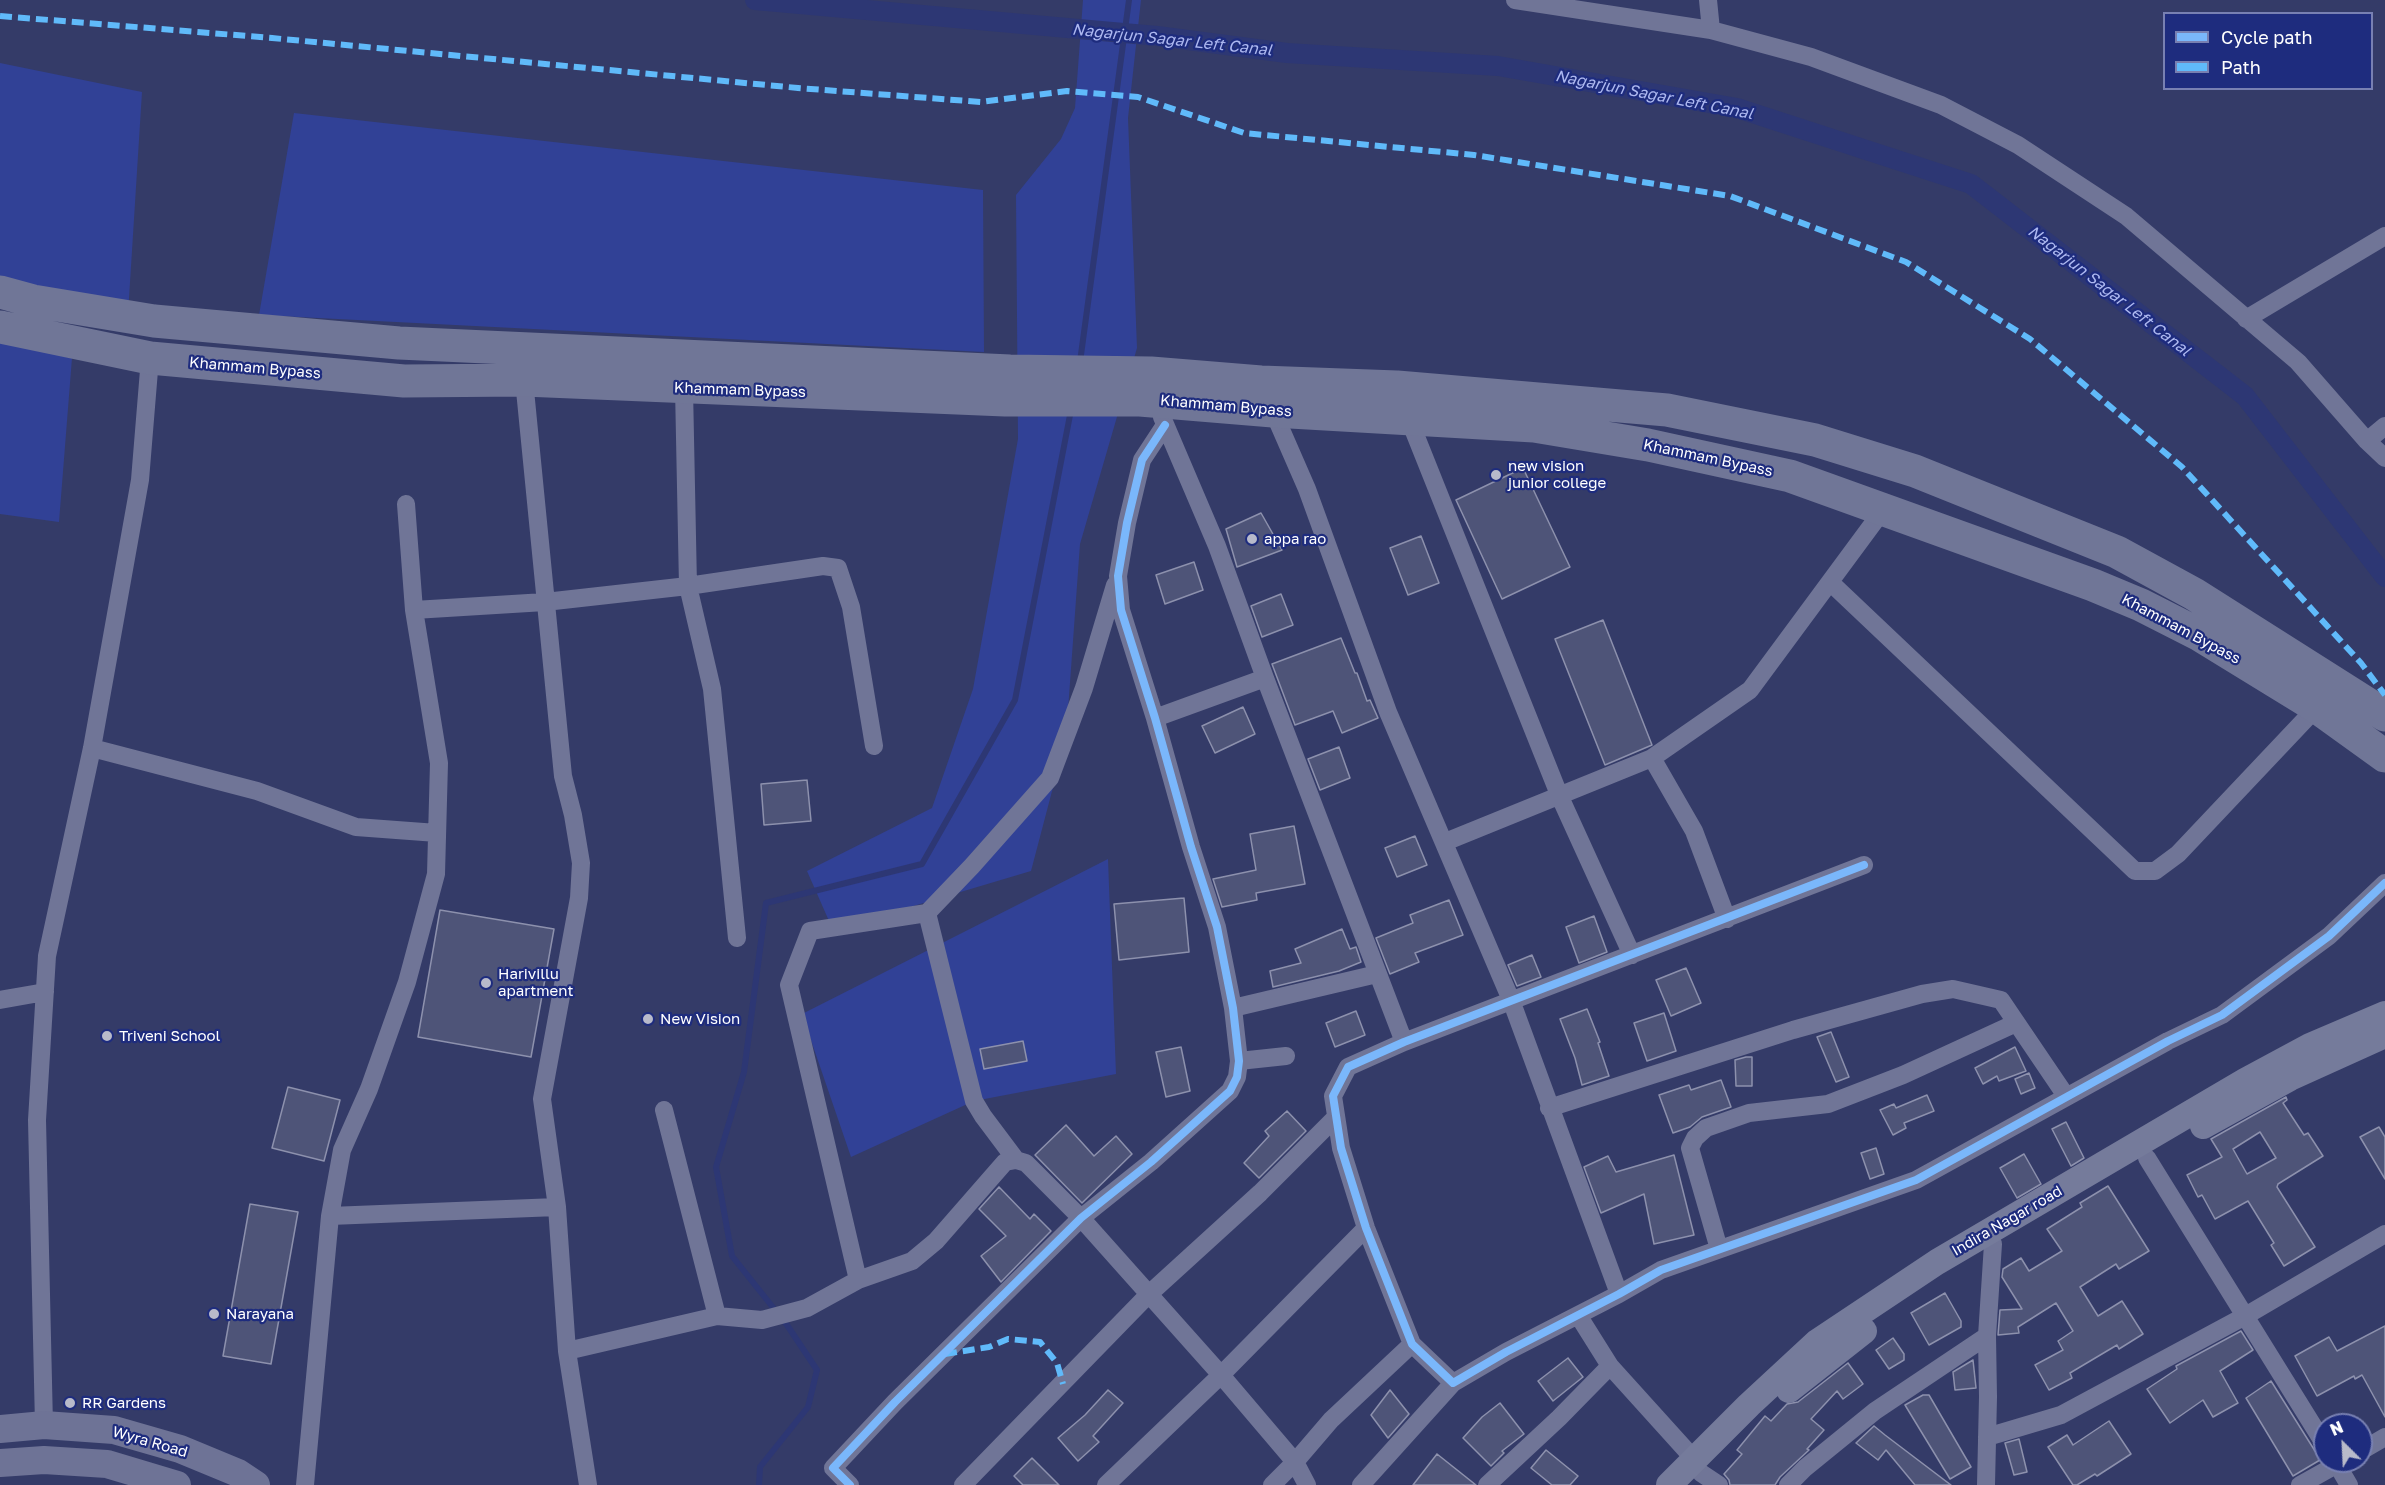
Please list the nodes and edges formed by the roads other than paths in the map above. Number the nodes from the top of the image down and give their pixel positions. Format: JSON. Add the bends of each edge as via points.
{"nodes":[{"id":1,"x":1515,"y":0,"type":"edge"},
{"id":2,"x":1708,"y":0,"type":"edge"},
{"id":3,"x":1558,"y":2,"type":"edge"},
{"id":4,"x":1711,"y":30,"type":"junction"},
{"id":5,"x":2385,"y":236,"type":"edge"},
{"id":6,"x":0,"y":292,"type":"edge"},
{"id":7,"x":2246,"y":319,"type":"junction"},
{"id":8,"x":0,"y":327,"type":"edge"},
{"id":9,"x":150,"y":358,"type":"junction"},
{"id":10,"x":524,"y":380,"type":"junction"},
{"id":11,"x":1007,"y":385,"type":"junction"},
{"id":12,"x":684,"y":388,"type":"junction"},
{"id":13,"x":1150,"y":400,"type":"junction"},
{"id":14,"x":1273,"y":411,"type":"junction"},
{"id":15,"x":1409,"y":419,"type":"junction"},
{"id":16,"x":2385,"y":426,"type":"edge"},
{"id":17,"x":2367,"y":441,"type":"junction"},
{"id":18,"x":2385,"y":458,"type":"edge"},
{"id":19,"x":406,"y":504,"type":"dead end"},
{"id":20,"x":1883,"y":510,"type":"junction"},
{"id":21,"x":1118,"y":576,"type":"junction"},
{"id":22,"x":1830,"y":582,"type":"junction"},
{"id":23,"x":688,"y":585,"type":"junction"},
{"id":24,"x":545,"y":602,"type":"junction"},
{"id":25,"x":414,"y":610,"type":"junction"},
{"id":26,"x":1264,"y":678,"type":"junction"},
{"id":27,"x":2317,"y":707,"type":"junction"},
{"id":28,"x":2385,"y":715,"type":"edge"},
{"id":29,"x":1155,"y":718,"type":"junction"},
{"id":30,"x":874,"y":746,"type":"dead end"},
{"id":31,"x":92,"y":748,"type":"junction"},
{"id":32,"x":2385,"y":756,"type":"edge"},
{"id":33,"x":1652,"y":758,"type":"junction"},
{"id":34,"x":1560,"y":797,"type":"junction"},
{"id":35,"x":437,"y":833,"type":"junction"},
{"id":36,"x":1445,"y":842,"type":"junction"},
{"id":37,"x":1864,"y":865,"type":"dead end"},
{"id":38,"x":2385,"y":883,"type":"edge"},
{"id":39,"x":927,"y":913,"type":"junction"},
{"id":40,"x":1727,"y":919,"type":"junction"},
{"id":41,"x":737,"y":938,"type":"dead end"},
{"id":42,"x":1632,"y":955,"type":"junction"},
{"id":43,"x":1377,"y":974,"type":"junction"},
{"id":44,"x":45,"y":992,"type":"junction"},
{"id":45,"x":0,"y":1000,"type":"edge"},
{"id":46,"x":1511,"y":1000,"type":"junction"},
{"id":47,"x":1233,"y":1008,"type":"junction"},
{"id":48,"x":2385,"y":1014,"type":"edge"},
{"id":49,"x":2016,"y":1023,"type":"junction"},
{"id":50,"x":2385,"y":1035,"type":"edge"},
{"id":51,"x":1404,"y":1042,"type":"junction"},
{"id":52,"x":1286,"y":1056,"type":"dead end"},
{"id":53,"x":1239,"y":1061,"type":"junction"},
{"id":54,"x":2066,"y":1096,"type":"junction"},
{"id":55,"x":1549,"y":1108,"type":"junction"},
{"id":56,"x":664,"y":1110,"type":"dead end"},
{"id":57,"x":1336,"y":1118,"type":"junction"},
{"id":58,"x":2147,"y":1158,"type":"junction"},
{"id":59,"x":1016,"y":1160,"type":"junction"},
{"id":60,"x":556,"y":1207,"type":"junction"},
{"id":61,"x":330,"y":1216,"type":"junction"},
{"id":62,"x":1081,"y":1218,"type":"junction"},
{"id":63,"x":1366,"y":1227,"type":"junction"},
{"id":64,"x":2385,"y":1233,"type":"edge"},
{"id":65,"x":1993,"y":1244,"type":"junction"},
{"id":66,"x":1719,"y":1249,"type":"junction"},
{"id":67,"x":858,"y":1280,"type":"junction"},
{"id":68,"x":1619,"y":1294,"type":"junction"},
{"id":69,"x":1148,"y":1295,"type":"junction"},
{"id":70,"x":1578,"y":1315,"type":"junction"},
{"id":71,"x":717,"y":1316,"type":"junction"},
{"id":72,"x":2247,"y":1316,"type":"junction"},
{"id":73,"x":1986,"y":1336,"type":"junction"},
{"id":74,"x":1412,"y":1344,"type":"junction"},
{"id":75,"x":567,"y":1351,"type":"junction"},
{"id":76,"x":1610,"y":1366,"type":"junction"},
{"id":77,"x":1221,"y":1375,"type":"junction"},
{"id":78,"x":1453,"y":1383,"type":"junction"},
{"id":79,"x":44,"y":1425,"type":"junction"},
{"id":80,"x":2313,"y":1425,"type":"edge"},
{"id":81,"x":0,"y":1429,"type":"edge"},
{"id":82,"x":1987,"y":1437,"type":"junction"},
{"id":83,"x":1295,"y":1462,"type":"junction"},
{"id":84,"x":0,"y":1463,"type":"edge"},
{"id":85,"x":2320,"y":1473,"type":"edge"},
{"id":86,"x":1701,"y":1476,"type":"edge"},
{"id":87,"x":1982,"y":1483,"type":"edge"},
{"id":88,"x":177,"y":1485,"type":"edge"},
{"id":89,"x":256,"y":1485,"type":"edge"},
{"id":90,"x":305,"y":1485,"type":"edge"},
{"id":91,"x":588,"y":1485,"type":"edge"},
{"id":92,"x":850,"y":1485,"type":"edge"},
{"id":93,"x":963,"y":1485,"type":"edge"},
{"id":94,"x":1106,"y":1485,"type":"edge"},
{"id":95,"x":1272,"y":1485,"type":"edge"},
{"id":96,"x":1307,"y":1485,"type":"edge"},
{"id":97,"x":1361,"y":1485,"type":"edge"},
{"id":98,"x":1487,"y":1485,"type":"edge"},
{"id":99,"x":1669,"y":1485,"type":"edge"},
{"id":100,"x":1788,"y":1485,"type":"edge"},
{"id":101,"x":2300,"y":1485,"type":"edge"}],
"edges":[{"from":1,"to":3,"type":"street"},
{"from":2,"to":4,"type":"street"},
{"from":3,"to":4,"type":"street"},
{"from":4,"to":7,"type":"street","via":[[1811,57],[1941,105],[2018,145],[2126,216]]},
{"from":5,"to":7,"type":"street"},
{"from":6,"to":11,"type":"highway","name":"Khammam Bypass","via":[[154,321],[399,343]]},
{"from":7,"to":17,"type":"street","via":[[2298,363]]},
{"from":8,"to":9,"type":"highway","name":"Khammam Bypass"},
{"from":9,"to":10,"type":"highway","name":"Khammam Bypass","via":[[404,381]]},
{"from":9,"to":31,"type":"street","via":[[140,480]]},
{"from":10,"to":12,"type":"highway","name":"Khammam Bypass"},
{"from":10,"to":24,"type":"street"},
{"from":11,"to":12,"type":"highway","name":"Khammam Bypass"},
{"from":11,"to":13,"type":"highway","name":"Khammam Bypass"},
{"from":12,"to":23,"type":"street"},
{"from":13,"to":14,"type":"highway","name":"Khammam Bypass"},
{"from":13,"to":21,"type":"street"},
{"from":13,"to":26,"type":"street","via":[[1217,546]]},
{"from":13,"to":28,"type":"highway","name":"Khammam Bypass","via":[[1261,382],[1396,387],[1667,410],[1815,440],[1915,471],[2117,552],[2194,594]]},
{"from":14,"to":15,"type":"highway","name":"Khammam Bypass"},
{"from":14,"to":36,"type":"street","via":[[1307,489],[1388,712]]},
{"from":15,"to":20,"type":"highway","name":"Khammam Bypass","via":[[1534,426],[1648,445],[1790,476]]},
{"from":15,"to":34,"type":"street"},
{"from":16,"to":17,"type":"street"},
{"from":17,"to":18,"type":"street"},
{"from":19,"to":25,"type":"street"},
{"from":20,"to":22,"type":"street"},
{"from":20,"to":27,"type":"highway","name":"Khammam Bypass","via":[[2140,605],[2198,634]]},
{"from":21,"to":29,"type":"street","via":[[1121,610]]},
{"from":21,"to":39,"type":"street","via":[[1084,688],[1050,778]]},
{"from":22,"to":27,"type":"street","via":[[2136,871],[2155,870],[2178,854]]},
{"from":22,"to":33,"type":"street","via":[[1750,690]]},
{"from":23,"to":24,"type":"street"},
{"from":23,"to":30,"type":"street","via":[[823,566],[838,568],[851,607]]},
{"from":23,"to":41,"type":"street","via":[[712,689]]},
{"from":24,"to":25,"type":"street"},
{"from":24,"to":60,"type":"street","via":[[563,776],[581,863],[579,898],[542,1100]]},
{"from":25,"to":35,"type":"street","via":[[439,764]]},
{"from":26,"to":29,"type":"street"},
{"from":26,"to":43,"type":"street"},
{"from":27,"to":32,"type":"highway","name":"Khammam Bypass"},
{"from":29,"to":47,"type":"street","via":[[1217,927]]},
{"from":31,"to":35,"type":"street","via":[[256,791],[356,827]]},
{"from":31,"to":44,"type":"street","via":[[46,956]]},
{"from":33,"to":34,"type":"street"},
{"from":33,"to":40,"type":"street","via":[[1695,831]]},
{"from":34,"to":36,"type":"street"},
{"from":34,"to":42,"type":"street"},
{"from":35,"to":61,"type":"street","via":[[436,874],[407,982],[369,1089],[342,1150]]},
{"from":36,"to":46,"type":"street"},
{"from":37,"to":40,"type":"street"},
{"from":38,"to":54,"type":"street","via":[[2329,936],[2222,1015]]},
{"from":39,"to":59,"type":"street","via":[[974,1101]]},
{"from":39,"to":67,"type":"street","via":[[810,931],[789,985]]},
{"from":40,"to":42,"type":"street"},
{"from":42,"to":46,"type":"street"},
{"from":43,"to":47,"type":"street"},
{"from":43,"to":51,"type":"street"},
{"from":44,"to":45,"type":"street"},
{"from":44,"to":79,"type":"street","via":[[37,1120]]},
{"from":46,"to":51,"type":"street"},
{"from":46,"to":55,"type":"street"},
{"from":47,"to":53,"type":"street"},
{"from":48,"to":86,"type":"street","name":"Indira Nagar road","via":[[2310,1046],[2245,1081],[1937,1262],[1817,1342],[1749,1405]]},
{"from":49,"to":54,"type":"street"},
{"from":49,"to":55,"type":"street","via":[[2001,1000],[1953,989],[1922,994],[1793,1030]]},
{"from":49,"to":66,"type":"street","via":[[1903,1076],[1828,1104],[1749,1113],[1706,1128],[1690,1148]]},
{"from":50,"to":58,"type":"street","name":"Indira Nagar road","via":[[2289,1078]]},
{"from":51,"to":57,"type":"street","via":[[1348,1067],[1333,1096]]},
{"from":52,"to":53,"type":"street"},
{"from":53,"to":62,"type":"street","via":[[1238,1077],[1230,1091]]},
{"from":54,"to":66,"type":"street","via":[[1916,1180]]},
{"from":55,"to":68,"type":"street"},
{"from":56,"to":71,"type":"street"},
{"from":57,"to":63,"type":"street","via":[[1341,1148]]},
{"from":57,"to":69,"type":"street"},
{"from":58,"to":65,"type":"street","name":"Indira Nagar road"},
{"from":58,"to":72,"type":"street"},
{"from":59,"to":62,"type":"street","via":[[1026,1163]]},
{"from":59,"to":67,"type":"street","via":[[1005,1162],[936,1241],[912,1261]]},
{"from":60,"to":61,"type":"street"},
{"from":60,"to":75,"type":"street"},
{"from":61,"to":90,"type":"street"},
{"from":62,"to":69,"type":"street"},
{"from":62,"to":92,"type":"street","via":[[833,1468]]},
{"from":63,"to":74,"type":"street"},
{"from":63,"to":77,"type":"street"},
{"from":64,"to":72,"type":"street"},
{"from":65,"to":73,"type":"street"},
{"from":65,"to":86,"type":"street","name":"Indira Nagar road","via":[[1850,1340],[1774,1402]]},
{"from":66,"to":68,"type":"street","via":[[1661,1270]]},
{"from":67,"to":71,"type":"street","via":[[807,1308],[762,1320]]},
{"from":68,"to":70,"type":"street"},
{"from":69,"to":77,"type":"street"},
{"from":69,"to":93,"type":"street"},
{"from":70,"to":76,"type":"street"},
{"from":70,"to":78,"type":"street"},
{"from":71,"to":75,"type":"street"},
{"from":72,"to":80,"type":"street"},
{"from":72,"to":82,"type":"street","via":[[2061,1415]]},
{"from":73,"to":82,"type":"street"},
{"from":73,"to":100,"type":"street","via":[[1875,1411]]},
{"from":74,"to":78,"type":"street"},
{"from":74,"to":83,"type":"street","via":[[1331,1420]]},
{"from":75,"to":91,"type":"street"},
{"from":76,"to":86,"type":"street"},
{"from":76,"to":98,"type":"street"},
{"from":77,"to":83,"type":"street"},
{"from":77,"to":94,"type":"street"},
{"from":78,"to":97,"type":"street"},
{"from":79,"to":81,"type":"main road","name":"Wyra Road"},
{"from":79,"to":89,"type":"main road","name":"Wyra Road","via":[[114,1430],[180,1449],[238,1473]]},
{"from":82,"to":87,"type":"street"},
{"from":83,"to":95,"type":"street"},
{"from":83,"to":96,"type":"street"},
{"from":84,"to":88,"type":"main road","via":[[44,1460],[108,1464]]},
{"from":85,"to":101,"type":"street"},
{"from":86,"to":99,"type":"street","name":"Indira Nagar road"}]}
